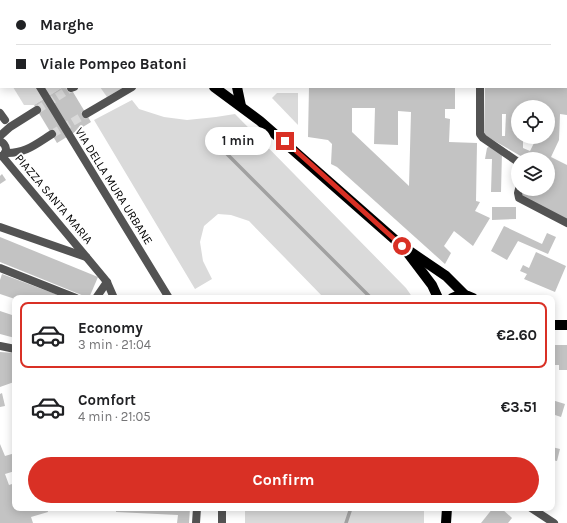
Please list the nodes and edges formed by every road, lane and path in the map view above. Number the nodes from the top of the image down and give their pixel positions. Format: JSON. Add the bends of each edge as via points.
{"nodes":[{"id":1,"x":41,"y":88,"type":"edge"},
{"id":2,"x":130,"y":88,"type":"edge"},
{"id":3,"x":215,"y":88,"type":"edge"},
{"id":4,"x":237,"y":88,"type":"edge"},
{"id":5,"x":480,"y":88,"type":"edge"},
{"id":6,"x":241,"y":106,"type":"junction"},
{"id":7,"x":37,"y":110,"type":"tunnel mouth"},
{"id":8,"x":0,"y":113,"type":"edge"},
{"id":9,"x":86,"y":114,"type":"tunnel mouth"},
{"id":10,"x":6,"y":120,"type":"dead end"},
{"id":11,"x":52,"y":134,"type":"tunnel mouth"},
{"id":12,"x":0,"y":136,"type":"edge"},
{"id":13,"x":0,"y":141,"type":"edge"},
{"id":14,"x":2,"y":155,"type":"edge"},
{"id":15,"x":511,"y":157,"type":"edge"},
{"id":16,"x":518,"y":196,"type":"edge"},
{"id":17,"x":567,"y":223,"type":"edge"},
{"id":18,"x":0,"y":227,"type":"edge"},
{"id":19,"x":402,"y":246,"type":"junction"},
{"id":20,"x":88,"y":258,"type":"junction"},
{"id":21,"x":0,"y":268,"type":"edge"},
{"id":22,"x":107,"y":282,"type":"junction"},
{"id":23,"x":68,"y":295,"type":"edge"},
{"id":24,"x":98,"y":295,"type":"edge"},
{"id":25,"x":113,"y":295,"type":"edge"},
{"id":26,"x":167,"y":295,"type":"edge"},
{"id":27,"x":436,"y":295,"type":"edge"},
{"id":28,"x":468,"y":295,"type":"edge"},
{"id":29,"x":555,"y":325,"type":"edge"},
{"id":30,"x":567,"y":325,"type":"edge"},
{"id":31,"x":0,"y":346,"type":"edge"},
{"id":32,"x":12,"y":348,"type":"edge"},
{"id":33,"x":197,"y":511,"type":"edge"},
{"id":34,"x":222,"y":511,"type":"edge"},
{"id":35,"x":446,"y":511,"type":"edge"},
{"id":36,"x":536,"y":511,"type":"edge"},
{"id":37,"x":196,"y":523,"type":"edge"},
{"id":38,"x":222,"y":523,"type":"edge"},
{"id":39,"x":446,"y":523,"type":"edge"},
{"id":40,"x":554,"y":523,"type":"edge"}],
"edges":[{"from":1,"to":26,"type":"street","name":"VIA DELLA MURA URBANE"},
{"from":2,"to":9,"type":"street"},
{"from":3,"to":6,"type":"main road"},
{"from":4,"to":6,"type":"main road"},
{"from":5,"to":15,"type":"street","via":[[480,134]]},
{"from":6,"to":19,"type":"main road","via":[[297,152]]},
{"from":7,"to":12,"type":"street"},
{"from":8,"to":10,"type":"street"},
{"from":11,"to":14,"type":"street","name":"PIAZZA SANTA MARIA","via":[[26,150]]},
{"from":13,"to":14,"type":"street","via":[[5,147]]},
{"from":14,"to":20,"type":"street","name":"PIAZZA SANTA MARIA"},
{"from":16,"to":17,"type":"street"},
{"from":18,"to":20,"type":"street","name":"PIAZZA SANTA MARIA"},
{"from":19,"to":27,"type":"main road"},
{"from":19,"to":28,"type":"main road","via":[[446,276]]},
{"from":20,"to":22,"type":"street","name":"PIAZZA SANTA MARIA"},
{"from":21,"to":23,"type":"street"},
{"from":22,"to":24,"type":"street"},
{"from":22,"to":25,"type":"street","name":"PIAZZA SANTA MARIA"},
{"from":29,"to":30,"type":"main road"},
{"from":31,"to":32,"type":"street"},
{"from":33,"to":37,"type":"street"},
{"from":34,"to":38,"type":"street"},
{"from":35,"to":39,"type":"main road"},
{"from":36,"to":40,"type":"street"}]}
